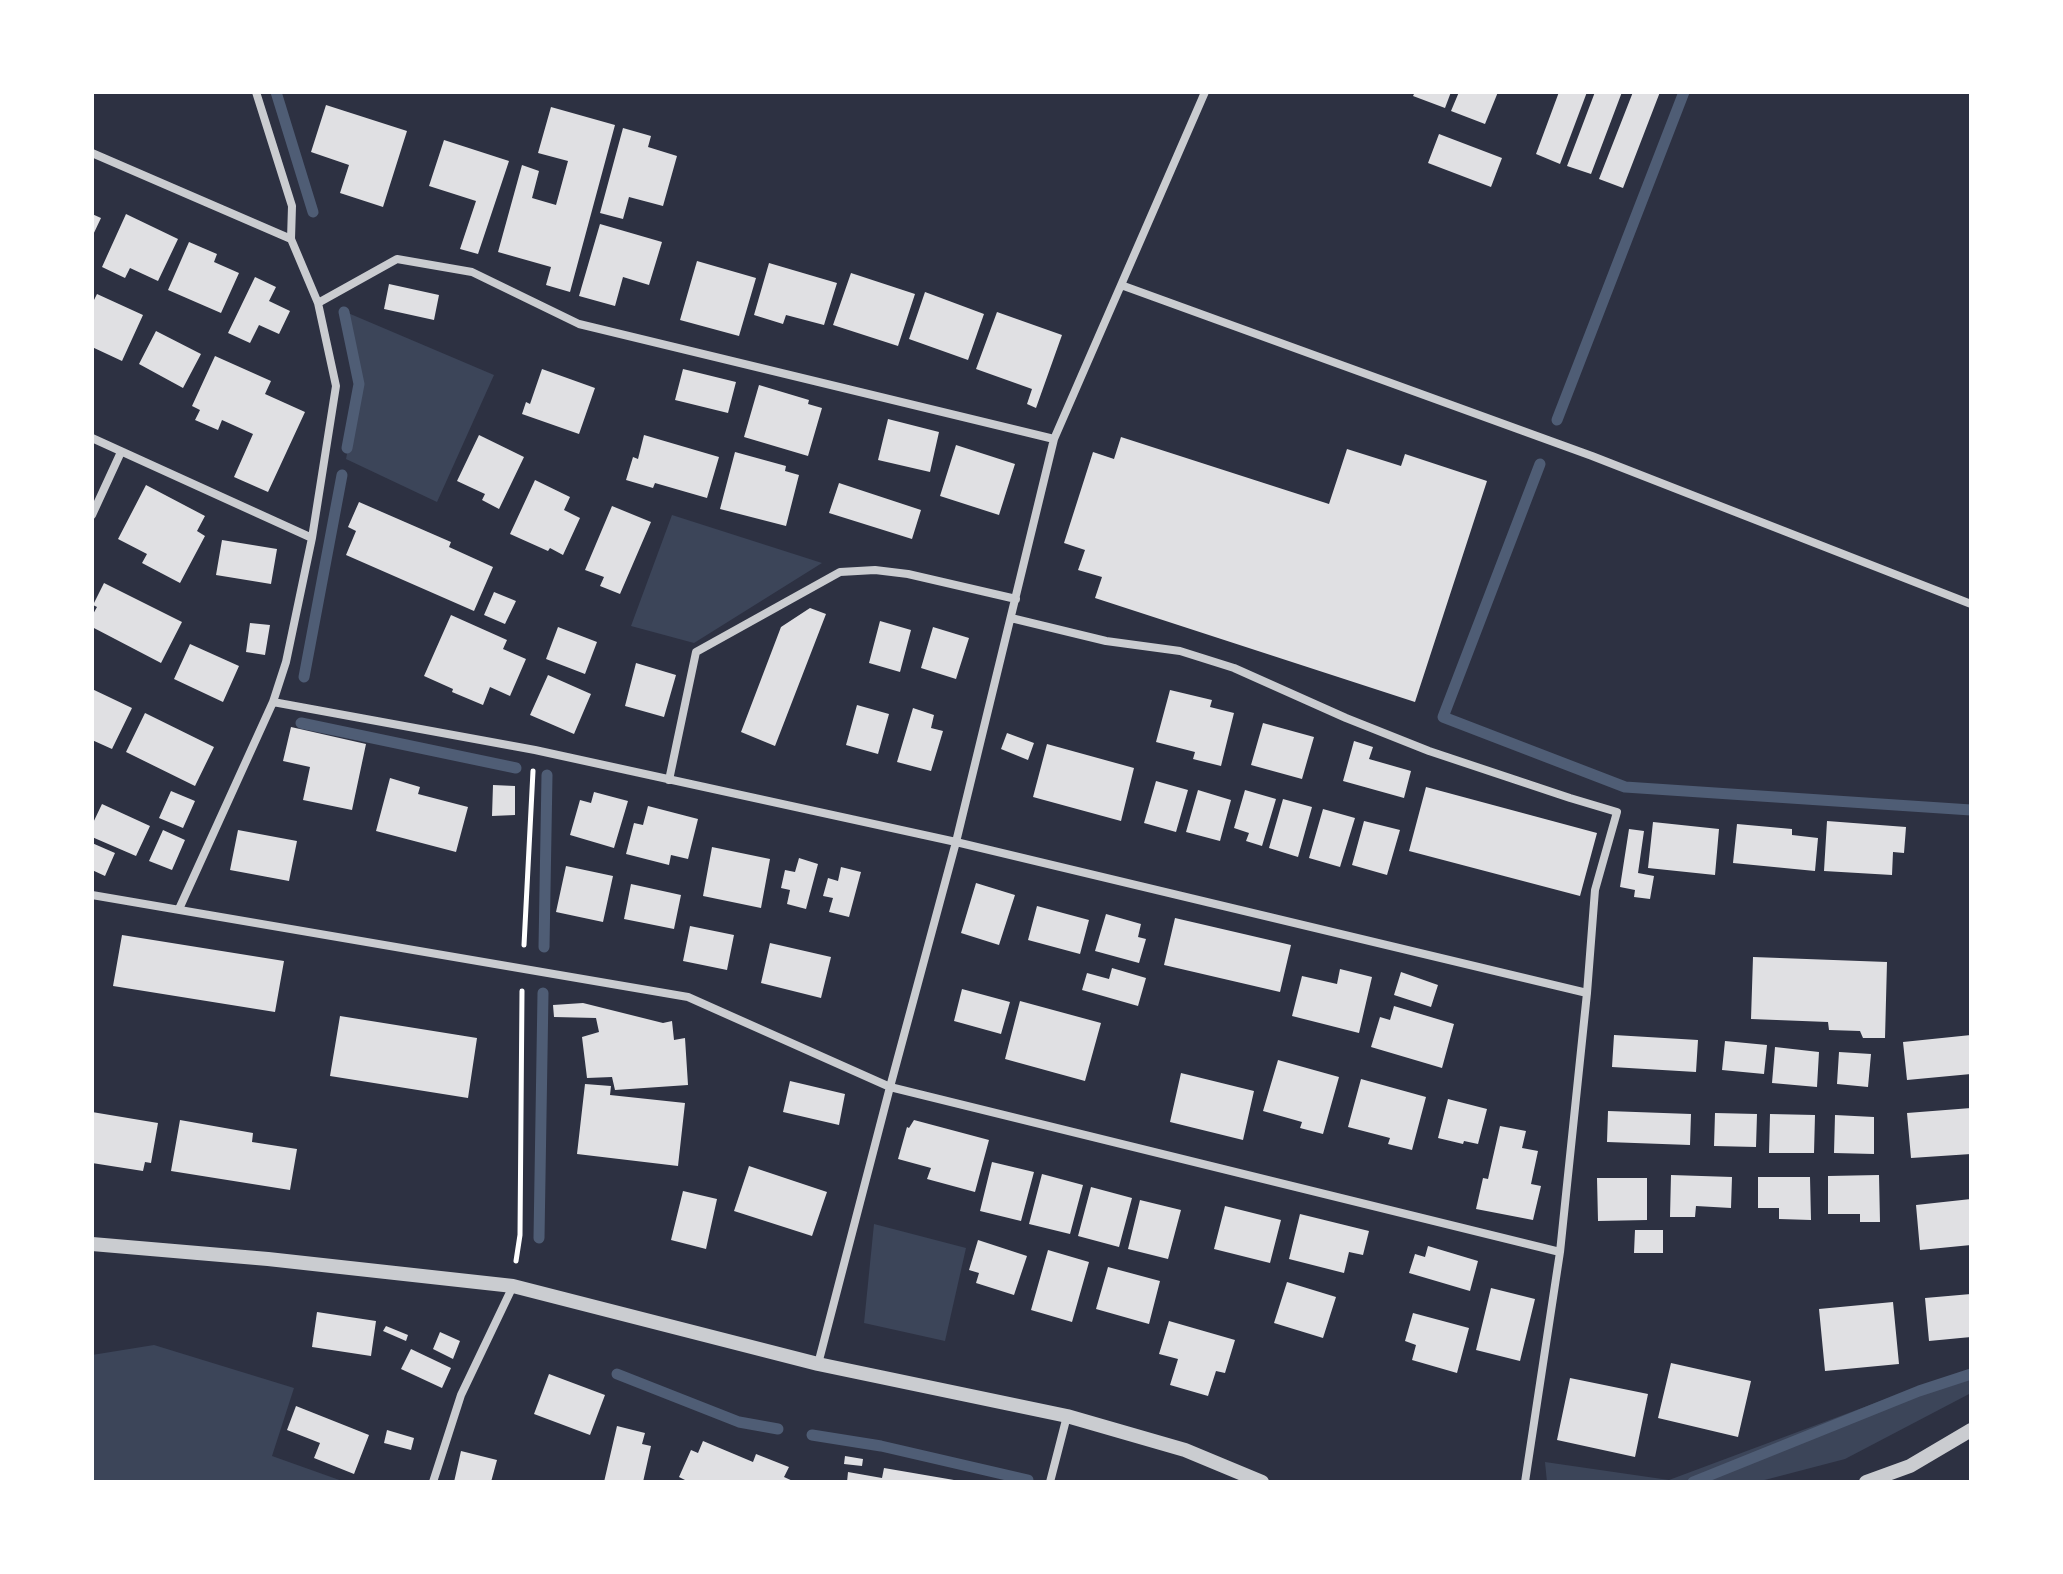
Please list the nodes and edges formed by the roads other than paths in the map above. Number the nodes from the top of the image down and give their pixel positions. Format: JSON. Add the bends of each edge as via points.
{"nodes":[{"id":1,"x":256,"y":92,"type":"edge"},
{"id":2,"x":1205,"y":92,"type":"edge"},
{"id":3,"x":92,"y":153,"type":"edge"},
{"id":4,"x":291,"y":239,"type":"junction"},
{"id":5,"x":1121,"y":285,"type":"junction"},
{"id":6,"x":318,"y":303,"type":"junction"},
{"id":7,"x":92,"y":438,"type":"edge"},
{"id":8,"x":1054,"y":439,"type":"junction"},
{"id":9,"x":121,"y":452,"type":"junction"},
{"id":10,"x":92,"y":515,"type":"edge"},
{"id":11,"x":312,"y":538,"type":"junction"},
{"id":12,"x":1016,"y":599,"type":"junction"},
{"id":13,"x":1971,"y":604,"type":"edge"},
{"id":14,"x":1011,"y":618,"type":"junction"},
{"id":15,"x":273,"y":702,"type":"junction"},
{"id":16,"x":669,"y":780,"type":"junction"},
{"id":17,"x":956,"y":842,"type":"junction"},
{"id":18,"x":92,"y":895,"type":"edge"},
{"id":19,"x":179,"y":909,"type":"junction"},
{"id":20,"x":1587,"y":993,"type":"junction"},
{"id":21,"x":890,"y":1087,"type":"junction"},
{"id":22,"x":92,"y":1244,"type":"edge"},
{"id":23,"x":1560,"y":1252,"type":"junction"},
{"id":24,"x":513,"y":1286,"type":"junction"},
{"id":25,"x":818,"y":1364,"type":"junction"},
{"id":26,"x":1067,"y":1416,"type":"junction"},
{"id":27,"x":1971,"y":1430,"type":"edge"},
{"id":28,"x":433,"y":1482,"type":"edge"},
{"id":29,"x":1050,"y":1482,"type":"edge"},
{"id":30,"x":1262,"y":1482,"type":"edge"},
{"id":31,"x":1525,"y":1482,"type":"edge"},
{"id":32,"x":1866,"y":1482,"type":"edge"}],
"edges":[{"from":1,"to":4,"type":"street","via":[[292,206]]},
{"from":2,"to":5,"type":"street"},
{"from":3,"to":4,"type":"street"},
{"from":4,"to":6,"type":"street"},
{"from":5,"to":8,"type":"street"},
{"from":5,"to":13,"type":"street","via":[[1592,456]]},
{"from":6,"to":8,"type":"street","via":[[397,259],[472,272],[579,324]]},
{"from":6,"to":11,"type":"street","via":[[336,386]]},
{"from":7,"to":9,"type":"street"},
{"from":8,"to":12,"type":"street"},
{"from":9,"to":10,"type":"street"},
{"from":9,"to":11,"type":"street"},
{"from":11,"to":15,"type":"street"},
{"from":12,"to":14,"type":"street"},
{"from":12,"to":16,"type":"street","via":[[908,574],[840,572],[696,652]]},
{"from":14,"to":17,"type":"street"},
{"from":14,"to":20,"type":"street","via":[[1106,641],[1180,651],[1234,668],[1429,751],[1617,812],[1595,890]]},
{"from":15,"to":16,"type":"street"},
{"from":15,"to":19,"type":"street"},
{"from":16,"to":17,"type":"street"},
{"from":17,"to":20,"type":"street"},
{"from":17,"to":21,"type":"street"},
{"from":18,"to":19,"type":"street"},
{"from":19,"to":21,"type":"street","via":[[688,997]]},
{"from":20,"to":23,"type":"street"},
{"from":21,"to":23,"type":"street"},
{"from":21,"to":25,"type":"street"},
{"from":22,"to":24,"type":"street"},
{"from":23,"to":31,"type":"street"},
{"from":24,"to":25,"type":"street"},
{"from":24,"to":28,"type":"street","via":[[461,1395]]},
{"from":25,"to":26,"type":"street"},
{"from":26,"to":29,"type":"street"},
{"from":26,"to":30,"type":"street","via":[[1185,1450]]},
{"from":27,"to":32,"type":"street","via":[[1910,1466]]}]}
